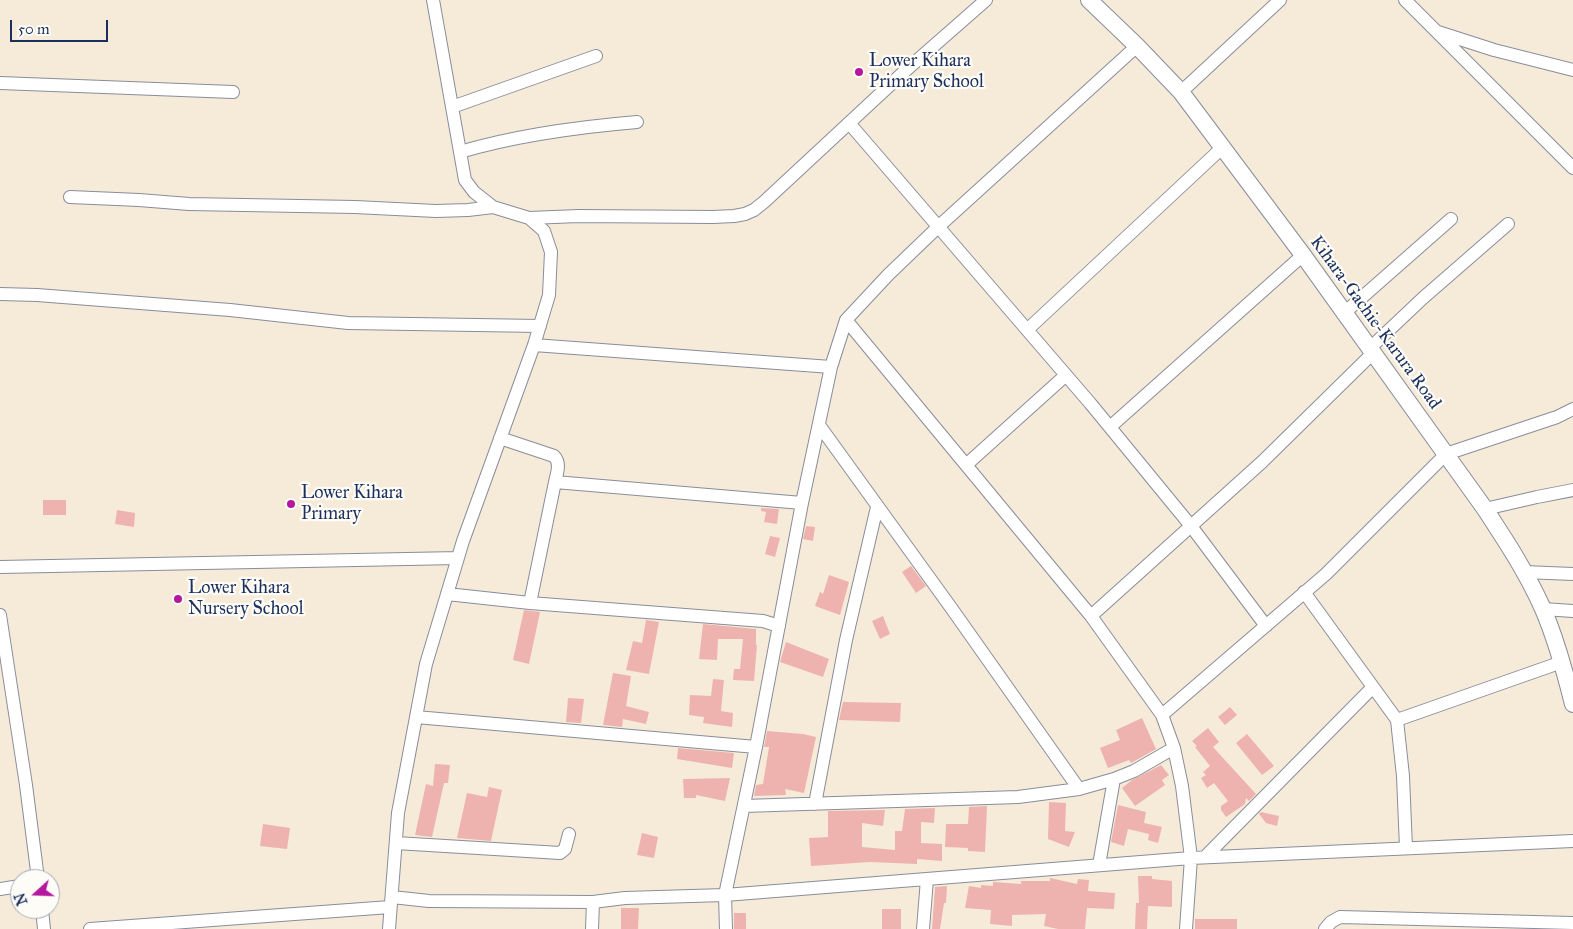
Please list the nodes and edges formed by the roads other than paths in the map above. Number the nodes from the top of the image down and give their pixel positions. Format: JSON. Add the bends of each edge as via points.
{"nodes":[{"id":1,"x":433,"y":0,"type":"edge"},
{"id":2,"x":986,"y":0,"type":"edge"},
{"id":3,"x":1089,"y":0,"type":"edge"},
{"id":4,"x":1280,"y":0,"type":"edge"},
{"id":5,"x":1406,"y":0,"type":"edge"},
{"id":6,"x":1436,"y":31,"type":"junction"},
{"id":7,"x":1137,"y":46,"type":"junction"},
{"id":8,"x":596,"y":56,"type":"dead end"},
{"id":9,"x":1573,"y":70,"type":"edge"},
{"id":10,"x":0,"y":83,"type":"edge"},
{"id":11,"x":232,"y":92,"type":"dead end"},
{"id":12,"x":1181,"y":92,"type":"junction"},
{"id":13,"x":452,"y":108,"type":"junction"},
{"id":14,"x":637,"y":122,"type":"dead end"},
{"id":15,"x":849,"y":123,"type":"junction"},
{"id":16,"x":1223,"y":148,"type":"junction"},
{"id":17,"x":460,"y":152,"type":"junction"},
{"id":18,"x":1573,"y":168,"type":"edge"},
{"id":19,"x":70,"y":197,"type":"dead end"},
{"id":20,"x":494,"y":207,"type":"junction"},
{"id":21,"x":528,"y":218,"type":"junction"},
{"id":22,"x":1451,"y":219,"type":"dead end"},
{"id":23,"x":1508,"y":224,"type":"dead end"},
{"id":24,"x":938,"y":227,"type":"junction"},
{"id":25,"x":1303,"y":255,"type":"junction"},
{"id":26,"x":0,"y":294,"type":"edge"},
{"id":27,"x":1343,"y":314,"type":"junction"},
{"id":28,"x":846,"y":320,"type":"junction"},
{"id":29,"x":540,"y":326,"type":"junction"},
{"id":30,"x":1027,"y":330,"type":"junction"},
{"id":31,"x":534,"y":345,"type":"junction"},
{"id":32,"x":1370,"y":351,"type":"junction"},
{"id":33,"x":831,"y":367,"type":"junction"},
{"id":34,"x":1066,"y":375,"type":"junction"},
{"id":35,"x":1573,"y":409,"type":"edge"},
{"id":36,"x":819,"y":425,"type":"junction"},
{"id":37,"x":1110,"y":427,"type":"junction"},
{"id":38,"x":500,"y":438,"type":"junction"},
{"id":39,"x":1446,"y":454,"type":"junction"},
{"id":40,"x":966,"y":465,"type":"junction"},
{"id":41,"x":555,"y":482,"type":"junction"},
{"id":42,"x":1573,"y":490,"type":"edge"},
{"id":43,"x":802,"y":503,"type":"junction"},
{"id":44,"x":877,"y":506,"type":"junction"},
{"id":45,"x":1485,"y":509,"type":"junction"},
{"id":46,"x":1190,"y":526,"type":"junction"},
{"id":47,"x":458,"y":558,"type":"junction"},
{"id":48,"x":0,"y":567,"type":"edge"},
{"id":49,"x":1524,"y":572,"type":"junction"},
{"id":50,"x":1573,"y":574,"type":"edge"},
{"id":51,"x":1304,"y":592,"type":"junction"},
{"id":52,"x":447,"y":594,"type":"junction"},
{"id":53,"x":530,"y":603,"type":"junction"},
{"id":54,"x":1543,"y":608,"type":"junction"},
{"id":55,"x":1573,"y":611,"type":"edge"},
{"id":56,"x":0,"y":615,"type":"edge"},
{"id":57,"x":1091,"y":616,"type":"junction"},
{"id":58,"x":779,"y":626,"type":"junction"},
{"id":59,"x":1266,"y":626,"type":"junction"},
{"id":60,"x":1562,"y":662,"type":"junction"},
{"id":61,"x":5,"y":687,"type":"edge"},
{"id":62,"x":1373,"y":687,"type":"junction"},
{"id":63,"x":1572,"y":696,"type":"edge"},
{"id":64,"x":1162,"y":714,"type":"junction"},
{"id":65,"x":416,"y":717,"type":"junction"},
{"id":66,"x":1397,"y":720,"type":"junction"},
{"id":67,"x":756,"y":747,"type":"junction"},
{"id":68,"x":1174,"y":748,"type":"junction"},
{"id":69,"x":1114,"y":779,"type":"junction"},
{"id":70,"x":1079,"y":788,"type":"junction"},
{"id":71,"x":815,"y":804,"type":"junction"},
{"id":72,"x":744,"y":806,"type":"junction"},
{"id":73,"x":569,"y":834,"type":"dead end"},
{"id":74,"x":1573,"y":841,"type":"edge"},
{"id":75,"x":396,"y":843,"type":"junction"},
{"id":76,"x":1406,"y":848,"type":"junction"},
{"id":77,"x":1205,"y":857,"type":"junction"},
{"id":78,"x":1191,"y":858,"type":"junction"},
{"id":79,"x":1099,"y":865,"type":"junction"},
{"id":80,"x":37,"y":869,"type":"edge"},
{"id":81,"x":927,"y":879,"type":"junction"},
{"id":82,"x":725,"y":895,"type":"junction"},
{"id":83,"x":391,"y":902,"type":"junction"},
{"id":84,"x":593,"y":902,"type":"junction"},
{"id":85,"x":1573,"y":923,"type":"edge"},
{"id":86,"x":1448,"y":925,"type":"edge"},
{"id":87,"x":90,"y":929,"type":"edge"},
{"id":88,"x":389,"y":929,"type":"edge"},
{"id":89,"x":592,"y":929,"type":"edge"},
{"id":90,"x":726,"y":929,"type":"edge"},
{"id":91,"x":923,"y":929,"type":"edge"},
{"id":92,"x":1186,"y":929,"type":"edge"},
{"id":93,"x":1325,"y":929,"type":"edge"}],
"edges":[{"from":1,"to":13,"type":"street"},
{"from":2,"to":15,"type":"street"},
{"from":3,"to":7,"type":"street","name":"Kihara-Gachie-Karura Road"},
{"from":4,"to":12,"type":"street"},
{"from":5,"to":6,"type":"street"},
{"from":6,"to":9,"type":"street"},
{"from":6,"to":18,"type":"street"},
{"from":7,"to":12,"type":"street","name":"Kihara-Gachie-Karura Road"},
{"from":7,"to":24,"type":"street"},
{"from":8,"to":13,"type":"street"},
{"from":10,"to":11,"type":"street"},
{"from":12,"to":16,"type":"street","name":"Kihara-Gachie-Karura Road"},
{"from":13,"to":17,"type":"street"},
{"from":14,"to":17,"type":"street","via":[[596,125],[511,139]]},
{"from":15,"to":21,"type":"street","via":[[764,202],[745,214]]},
{"from":15,"to":24,"type":"street"},
{"from":16,"to":25,"type":"street","name":"Kihara-Gachie-Karura Road"},
{"from":16,"to":30,"type":"street"},
{"from":17,"to":20,"type":"street","via":[[465,180],[474,192]]},
{"from":19,"to":20,"type":"street","via":[[189,204],[436,210]]},
{"from":20,"to":21,"type":"street"},
{"from":21,"to":29,"type":"street","via":[[544,231],[551,252],[549,295]]},
{"from":22,"to":27,"type":"street"},
{"from":23,"to":32,"type":"street","via":[[1423,298]]},
{"from":24,"to":28,"type":"street"},
{"from":24,"to":30,"type":"street"},
{"from":25,"to":27,"type":"street","name":"Kihara-Gachie-Karura Road"},
{"from":25,"to":37,"type":"street"},
{"from":26,"to":29,"type":"street","via":[[230,310],[348,323]]},
{"from":27,"to":32,"type":"street","name":"Kihara-Gachie-Karura Road"},
{"from":28,"to":33,"type":"street"},
{"from":28,"to":40,"type":"street"},
{"from":29,"to":31,"type":"street"},
{"from":30,"to":34,"type":"street"},
{"from":31,"to":33,"type":"street"},
{"from":31,"to":38,"type":"street"},
{"from":32,"to":39,"type":"street","name":"Kihara-Gachie-Karura Road"},
{"from":32,"to":46,"type":"street","via":[[1262,462]]},
{"from":33,"to":36,"type":"street"},
{"from":34,"to":37,"type":"street"},
{"from":34,"to":40,"type":"street"},
{"from":35,"to":39,"type":"street","via":[[1557,418]]},
{"from":36,"to":43,"type":"street"},
{"from":36,"to":44,"type":"street"},
{"from":37,"to":46,"type":"street"},
{"from":38,"to":41,"type":"street","via":[[554,456],[558,460]]},
{"from":38,"to":47,"type":"street"},
{"from":39,"to":45,"type":"street","name":"Kihara-Gachie-Karura Road"},
{"from":39,"to":51,"type":"street"},
{"from":40,"to":57,"type":"street"},
{"from":41,"to":43,"type":"street"},
{"from":41,"to":53,"type":"street"},
{"from":42,"to":45,"type":"street"},
{"from":43,"to":58,"type":"street"},
{"from":44,"to":70,"type":"street"},
{"from":44,"to":71,"type":"street","via":[[846,640]]},
{"from":45,"to":49,"type":"street","name":"Kihara-Gachie-Karura Road"},
{"from":46,"to":57,"type":"street"},
{"from":46,"to":59,"type":"street"},
{"from":47,"to":48,"type":"street"},
{"from":47,"to":52,"type":"street"},
{"from":49,"to":50,"type":"street"},
{"from":49,"to":54,"type":"street","name":"Kihara-Gachie-Karura Road"},
{"from":51,"to":59,"type":"street"},
{"from":51,"to":62,"type":"street"},
{"from":52,"to":53,"type":"street"},
{"from":52,"to":65,"type":"street","via":[[426,664]]},
{"from":53,"to":58,"type":"street","via":[[763,621]]},
{"from":54,"to":55,"type":"street"},
{"from":54,"to":60,"type":"street","name":"Kihara-Gachie-Karura Road"},
{"from":56,"to":61,"type":"street"},
{"from":57,"to":64,"type":"street"},
{"from":58,"to":67,"type":"street"},
{"from":59,"to":64,"type":"street"},
{"from":60,"to":63,"type":"street","name":"Kihara-Gachie-Karura Road"},
{"from":60,"to":66,"type":"street"},
{"from":61,"to":80,"type":"street","via":[[26,785]]},
{"from":62,"to":66,"type":"street"},
{"from":62,"to":77,"type":"street"},
{"from":64,"to":68,"type":"street"},
{"from":65,"to":67,"type":"street"},
{"from":65,"to":75,"type":"street","via":[[398,813]]},
{"from":66,"to":76,"type":"street"},
{"from":67,"to":72,"type":"street"},
{"from":68,"to":69,"type":"street"},
{"from":68,"to":78,"type":"street"},
{"from":69,"to":70,"type":"street"},
{"from":69,"to":79,"type":"street"},
{"from":70,"to":71,"type":"street","via":[[1018,796]]},
{"from":71,"to":72,"type":"street"},
{"from":72,"to":82,"type":"street"},
{"from":73,"to":75,"type":"street","via":[[565,849],[560,853]]},
{"from":74,"to":76,"type":"street"},
{"from":75,"to":83,"type":"street"},
{"from":76,"to":77,"type":"street"},
{"from":77,"to":78,"type":"street"},
{"from":78,"to":79,"type":"street"},
{"from":78,"to":92,"type":"street"},
{"from":79,"to":81,"type":"street"},
{"from":81,"to":82,"type":"street"},
{"from":81,"to":91,"type":"street"},
{"from":82,"to":84,"type":"street"},
{"from":82,"to":90,"type":"street"},
{"from":83,"to":84,"type":"street"},
{"from":83,"to":87,"type":"street"},
{"from":83,"to":88,"type":"street"},
{"from":84,"to":89,"type":"street"},
{"from":85,"to":86,"type":"street"},
{"from":86,"to":93,"type":"street","via":[[1340,917]]}]}
